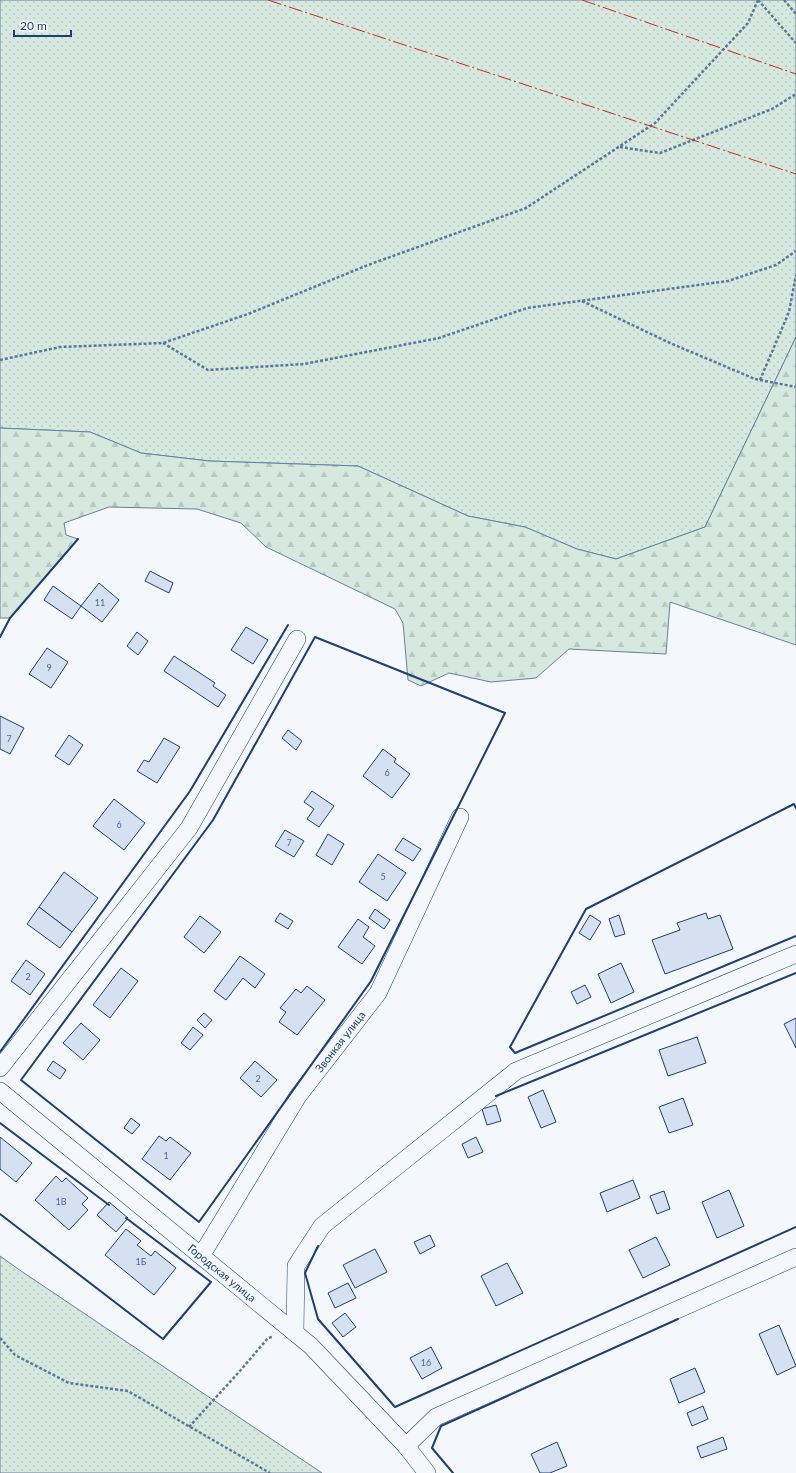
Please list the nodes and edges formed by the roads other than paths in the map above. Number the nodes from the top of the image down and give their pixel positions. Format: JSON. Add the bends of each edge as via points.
{"nodes":[{"id":1,"x":297,"y":639,"type":"dead end"},
{"id":2,"x":460,"y":817,"type":"dead end"},
{"id":3,"x":796,"y":954,"type":"edge"},
{"id":4,"x":0,"y":1068,"type":"edge"},
{"id":5,"x":0,"y":1091,"type":"edge"},
{"id":6,"x":201,"y":1256,"type":"junction"},
{"id":7,"x":796,"y":1257,"type":"edge"},
{"id":8,"x":295,"y":1333,"type":"junction"},
{"id":9,"x":406,"y":1446,"type":"junction"},
{"id":10,"x":427,"y":1473,"type":"edge"}],
"edges":[{"from":1,"to":4,"type":"street","via":[[190,828]]},
{"from":2,"to":6,"type":"street","name":"Звонкая улица","via":[[378,993],[298,1096]]},
{"from":3,"to":8,"type":"street","via":[[516,1071],[322,1226],[296,1266]]},
{"from":5,"to":6,"type":"street","name":"Городская улица"},
{"from":6,"to":8,"type":"street","name":"Городская улица"},
{"from":7,"to":9,"type":"street","via":[[436,1417]]},
{"from":8,"to":9,"type":"street","name":"Городская улица","via":[[311,1346]]},
{"from":9,"to":10,"type":"street","name":"Городская улица"}]}
